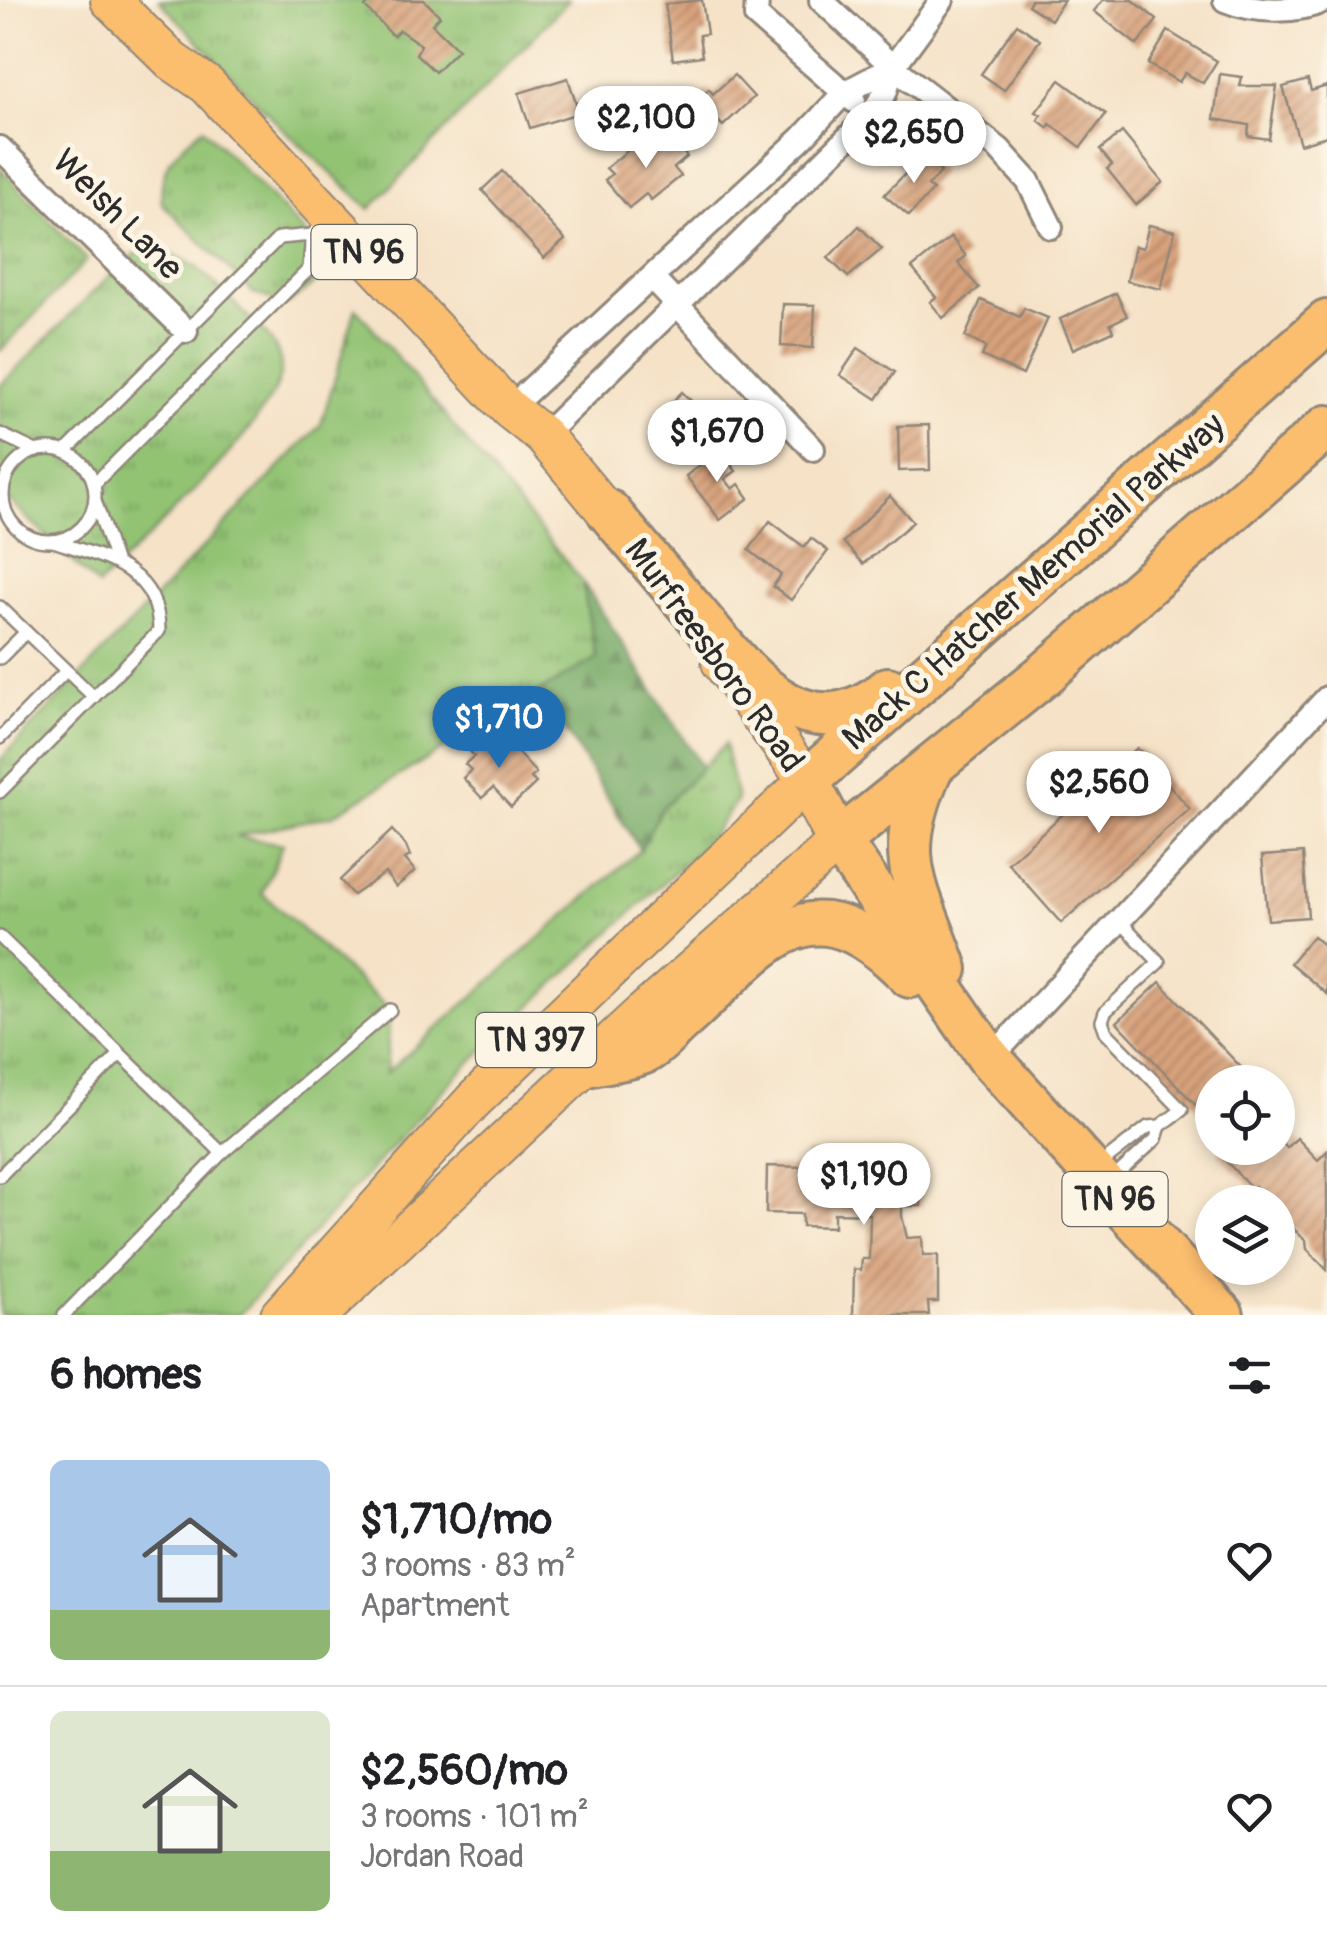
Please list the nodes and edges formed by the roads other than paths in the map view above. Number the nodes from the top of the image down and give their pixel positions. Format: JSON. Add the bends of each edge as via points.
{"nodes":[{"id":1,"x":110,"y":0,"type":"edge"},
{"id":2,"x":758,"y":0,"type":"edge"},
{"id":3,"x":820,"y":0,"type":"edge"},
{"id":4,"x":942,"y":0,"type":"edge"},
{"id":5,"x":1225,"y":0,"type":"edge"},
{"id":6,"x":1325,"y":0,"type":"edge"},
{"id":7,"x":1292,"y":4,"type":"edge"},
{"id":8,"x":893,"y":67,"type":"junction"},
{"id":9,"x":844,"y":93,"type":"junction"},
{"id":10,"x":872,"y":115,"type":"junction"},
{"id":11,"x":0,"y":148,"type":"edge"},
{"id":12,"x":321,"y":226,"type":"junction"},
{"id":13,"x":1051,"y":227,"type":"dead end"},
{"id":14,"x":652,"y":278,"type":"junction"},
{"id":15,"x":678,"y":306,"type":"junction"},
{"id":16,"x":1327,"y":322,"type":"edge"},
{"id":17,"x":186,"y":331,"type":"junction"},
{"id":18,"x":509,"y":410,"type":"junction"},
{"id":19,"x":1327,"y":427,"type":"edge"},
{"id":20,"x":0,"y":434,"type":"edge"},
{"id":21,"x":543,"y":436,"type":"junction"},
{"id":22,"x":813,"y":449,"type":"dead end"},
{"id":23,"x":36,"y":451,"type":"junction"},
{"id":24,"x":65,"y":452,"type":"junction"},
{"id":25,"x":0,"y":465,"type":"edge"},
{"id":26,"x":6,"y":479,"type":"junction"},
{"id":27,"x":94,"y":484,"type":"junction"},
{"id":28,"x":95,"y":500,"type":"junction"},
{"id":29,"x":609,"y":512,"type":"junction"},
{"id":30,"x":1102,"y":520,"type":"junction"},
{"id":31,"x":53,"y":541,"type":"junction"},
{"id":32,"x":116,"y":561,"type":"junction"},
{"id":33,"x":0,"y":607,"type":"edge"},
{"id":34,"x":26,"y":632,"type":"junction"},
{"id":35,"x":0,"y":658,"type":"edge"},
{"id":36,"x":66,"y":671,"type":"junction"},
{"id":37,"x":94,"y":697,"type":"junction"},
{"id":38,"x":1327,"y":698,"type":"edge"},
{"id":39,"x":0,"y":738,"type":"edge"},
{"id":40,"x":932,"y":766,"type":"junction"},
{"id":41,"x":807,"y":781,"type":"junction"},
{"id":42,"x":0,"y":792,"type":"edge"},
{"id":43,"x":839,"y":841,"type":"junction"},
{"id":44,"x":1119,"y":920,"type":"junction"},
{"id":45,"x":0,"y":938,"type":"edge"},
{"id":46,"x":390,"y":1010,"type":"dead end"},
{"id":47,"x":978,"y":1042,"type":"junction"},
{"id":48,"x":120,"y":1055,"type":"junction"},
{"id":49,"x":588,"y":1064,"type":"junction"},
{"id":50,"x":1160,"y":1126,"type":"junction"},
{"id":51,"x":222,"y":1153,"type":"junction"},
{"id":52,"x":0,"y":1176,"type":"edge"},
{"id":53,"x":1097,"y":1179,"type":"junction"},
{"id":54,"x":64,"y":1315,"type":"edge"},
{"id":55,"x":280,"y":1315,"type":"edge"},
{"id":56,"x":318,"y":1315,"type":"edge"},
{"id":57,"x":1222,"y":1315,"type":"edge"}],
"edges":[{"from":1,"to":12,"type":"main road","name":"Murfreesboro Road","number":"TN 96","via":[[172,61],[207,85]]},
{"from":2,"to":9,"type":"street","via":[[756,16],[770,33]]},
{"from":3,"to":8,"type":"street"},
{"from":4,"to":8,"type":"street"},
{"from":5,"to":7,"type":"street","via":[[1256,10]]},
{"from":6,"to":7,"type":"street"},
{"from":8,"to":9,"type":"street"},
{"from":8,"to":10,"type":"street"},
{"from":8,"to":13,"type":"street","via":[[999,149],[1028,181]]},
{"from":9,"to":10,"type":"street"},
{"from":9,"to":14,"type":"street"},
{"from":10,"to":15,"type":"street"},
{"from":11,"to":17,"type":"street","name":"Welsh Lane"},
{"from":12,"to":17,"type":"lane","via":[[279,238]]},
{"from":12,"to":18,"type":"main road","name":"Murfreesboro Road","number":"TN 96"},
{"from":12,"to":27,"type":"lane","via":[[309,268]]},
{"from":14,"to":15,"type":"street"},
{"from":14,"to":18,"type":"street"},
{"from":15,"to":21,"type":"street"},
{"from":15,"to":22,"type":"street"},
{"from":16,"to":30,"type":"highway","name":"Mack C Hatcher Memorial Parkway","number":"TN 397"},
{"from":17,"to":24,"type":"lane"},
{"from":18,"to":21,"type":"main road","name":"Murfreesboro Road","number":"TN 96"},
{"from":19,"to":40,"type":"highway","name":"Mack C Hatcher Memorial Parkway","number":"TN 397"},
{"from":20,"to":23,"type":"lane"},
{"from":21,"to":29,"type":"main road","name":"Murfreesboro Road","number":"TN 96"},
{"from":23,"to":24,"type":"lane"},
{"from":23,"to":26,"type":"lane","via":[[12,466]]},
{"from":24,"to":27,"type":"lane"},
{"from":25,"to":26,"type":"lane"},
{"from":26,"to":31,"type":"lane","via":[[4,508],[12,522],[23,533]]},
{"from":27,"to":28,"type":"lane"},
{"from":28,"to":31,"type":"lane","via":[[81,528]]},
{"from":28,"to":32,"type":"lane"},
{"from":29,"to":30,"type":"highway","via":[[748,675],[783,704],[825,715],[870,703],[1069,529]]},
{"from":29,"to":41,"type":"main road","name":"Murfreesboro Road","number":"TN 96"},
{"from":30,"to":41,"type":"highway","name":"Mack C Hatcher Memorial Parkway","number":"TN 397"},
{"from":31,"to":32,"type":"lane"},
{"from":32,"to":37,"type":"lane","via":[[159,607],[159,631]]},
{"from":33,"to":34,"type":"lane"},
{"from":34,"to":35,"type":"lane"},
{"from":34,"to":36,"type":"lane"},
{"from":36,"to":37,"type":"lane"},
{"from":36,"to":39,"type":"lane"},
{"from":37,"to":42,"type":"lane"},
{"from":38,"to":44,"type":"street"},
{"from":40,"to":43,"type":"highway","name":"Mack C Hatcher Memorial Parkway","number":"TN 397"},
{"from":40,"to":47,"type":"highway","via":[[910,820],[910,871]]},
{"from":41,"to":43,"type":"highway","name":"Murfreesboro Road","number":"TN 96"},
{"from":41,"to":55,"type":"main road","name":"Mack C Hatcher Memorial Parkway","number":"TN 397","via":[[473,1101]]},
{"from":43,"to":47,"type":"highway","name":"Murfreesboro Road","number":"TN 96"},
{"from":43,"to":49,"type":"main road","name":"Mack C Hatcher Memorial Parkway","number":"TN 397"},
{"from":44,"to":47,"type":"street"},
{"from":44,"to":50,"type":"lane","via":[[1159,962],[1102,1021],[1182,1110]]},
{"from":45,"to":48,"type":"lane"},
{"from":46,"to":51,"type":"lane"},
{"from":47,"to":49,"type":"highway","via":[[871,939],[831,920],[770,940],[648,1050]]},
{"from":47,"to":53,"type":"highway","name":"Murfreesboro Road","number":"TN 96"},
{"from":48,"to":51,"type":"lane"},
{"from":48,"to":52,"type":"lane"},
{"from":49,"to":56,"type":"main road","name":"Mack C Hatcher Memorial Parkway","number":"TN 397"},
{"from":50,"to":53,"type":"lane","via":[[1148,1127]]},
{"from":50,"to":53,"type":"lane","via":[[1156,1139]]},
{"from":51,"to":54,"type":"lane"},
{"from":53,"to":57,"type":"highway","name":"Murfreesboro Road","number":"TN 96"}]}
